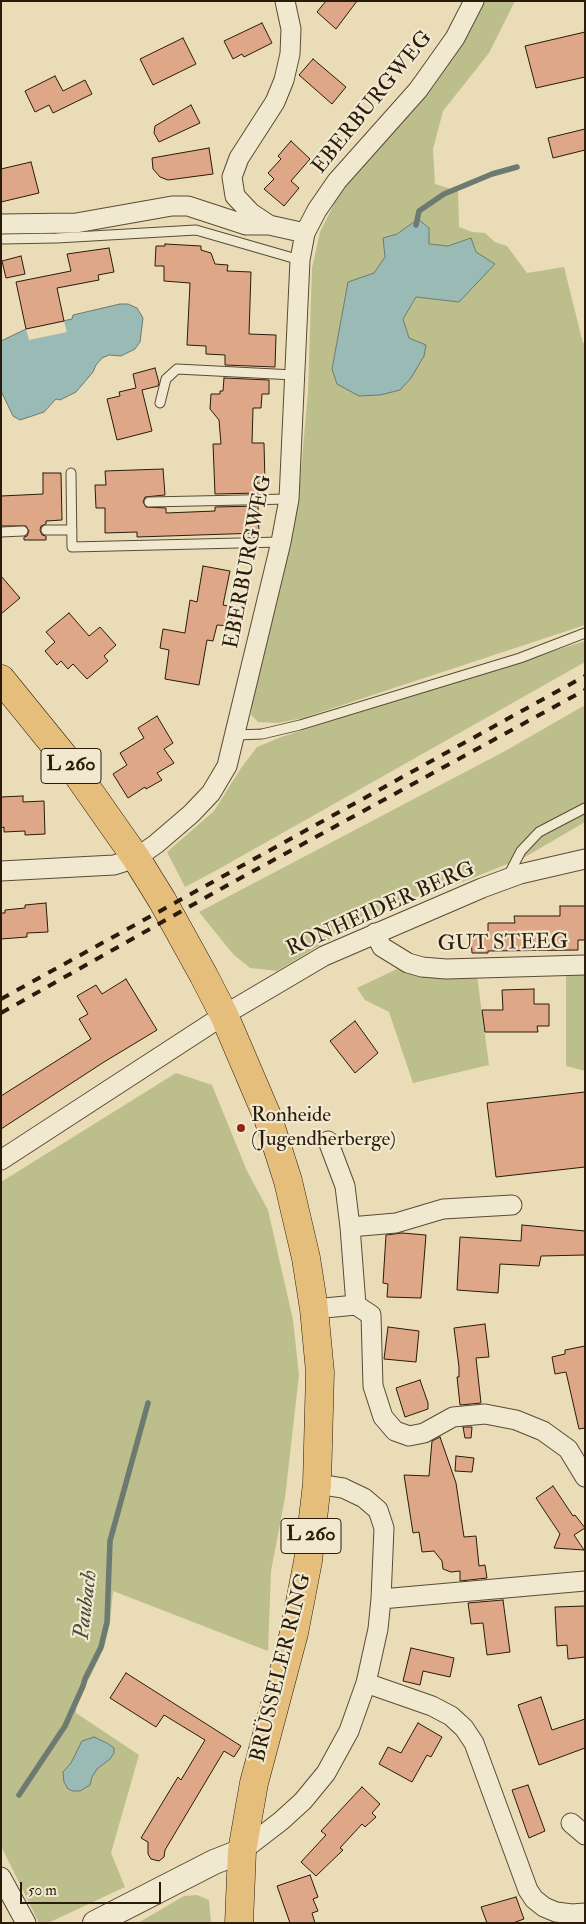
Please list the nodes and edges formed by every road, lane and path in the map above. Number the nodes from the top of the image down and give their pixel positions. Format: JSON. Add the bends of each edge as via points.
{"nodes":[{"id":1,"x":285,"y":1,"type":"edge"},
{"id":2,"x":474,"y":1,"type":"edge"},
{"id":3,"x":1,"y":224,"type":"edge"},
{"id":4,"x":269,"y":225,"type":"junction"},
{"id":5,"x":305,"y":233,"type":"junction"},
{"id":6,"x":1,"y":239,"type":"edge"},
{"id":7,"x":300,"y":260,"type":"junction"},
{"id":8,"x":294,"y":375,"type":"junction"},
{"id":9,"x":160,"y":403,"type":"dead end"},
{"id":10,"x":71,"y":473,"type":"dead end"},
{"id":11,"x":289,"y":499,"type":"junction"},
{"id":12,"x":149,"y":502,"type":"dead end"},
{"id":13,"x":46,"y":530,"type":"dead end"},
{"id":14,"x":72,"y":530,"type":"junction"},
{"id":15,"x":23,"y":531,"type":"dead end"},
{"id":16,"x":1,"y":532,"type":"edge"},
{"id":17,"x":281,"y":542,"type":"junction"},
{"id":18,"x":585,"y":633,"type":"edge"},
{"id":19,"x":1,"y":679,"type":"edge"},
{"id":20,"x":236,"y":735,"type":"junction"},
{"id":21,"x":585,"y":808,"type":"edge"},
{"id":22,"x":136,"y":858,"type":"junction"},
{"id":23,"x":585,"y":859,"type":"edge"},
{"id":24,"x":1,"y":871,"type":"edge"},
{"id":25,"x":506,"y":879,"type":"junction"},
{"id":26,"x":375,"y":933,"type":"junction"},
{"id":27,"x":585,"y":965,"type":"edge"},
{"id":28,"x":224,"y":1015,"type":"junction"},
{"id":29,"x":328,"y":1141,"type":"dead end"},
{"id":30,"x":1,"y":1160,"type":"edge"},
{"id":31,"x":512,"y":1205,"type":"dead end"},
{"id":32,"x":350,"y":1227,"type":"junction"},
{"id":33,"x":356,"y":1305,"type":"junction"},
{"id":34,"x":314,"y":1309,"type":"junction"},
{"id":35,"x":585,"y":1477,"type":"edge"},
{"id":36,"x":317,"y":1484,"type":"junction"},
{"id":37,"x":585,"y":1581,"type":"edge"},
{"id":38,"x":381,"y":1599,"type":"junction"},
{"id":39,"x":366,"y":1683,"type":"junction"},
{"id":40,"x":242,"y":1851,"type":"junction"},
{"id":41,"x":1,"y":1877,"type":"edge"},
{"id":42,"x":585,"y":1913,"type":"edge"},
{"id":43,"x":26,"y":1923,"type":"edge"},
{"id":44,"x":95,"y":1923,"type":"edge"},
{"id":45,"x":239,"y":1923,"type":"edge"}],
"edges":[{"from":1,"to":4,"type":"street","via":[[292,29],[284,80],[276,102],[239,158],[232,177],[235,196],[251,213]]},
{"from":2,"to":5,"type":"street","name":"EBERBURGWEG","via":[[454,38],[418,90],[337,181]]},
{"from":3,"to":4,"type":"street","via":[[76,223],[188,206],[246,225]]},
{"from":4,"to":5,"type":"street"},
{"from":5,"to":7,"type":"street","name":"EBERBURGWEG"},
{"from":6,"to":7,"type":"lane","via":[[196,230]]},
{"from":7,"to":8,"type":"street","name":"EBERBURGWEG"},
{"from":8,"to":9,"type":"lane","via":[[177,369],[166,379]]},
{"from":8,"to":11,"type":"street","name":"EBERBURGWEG"},
{"from":10,"to":14,"type":"lane"},
{"from":11,"to":12,"type":"lane"},
{"from":11,"to":17,"type":"street","name":"EBERBURGWEG"},
{"from":13,"to":14,"type":"lane"},
{"from":14,"to":17,"type":"lane","via":[[72,547]]},
{"from":15,"to":16,"type":"lane"},
{"from":17,"to":20,"type":"street","name":"EBERBURGWEG"},
{"from":18,"to":20,"type":"lane","via":[[520,658],[290,728]]},
{"from":19,"to":22,"type":"main road","number":"L 260","via":[[70,764]]},
{"from":20,"to":22,"type":"street","name":"EBERBURGWEG","via":[[227,766],[211,793],[191,814]]},
{"from":21,"to":25,"type":"lane","name":"RONHEIDER BERG","via":[[538,832],[521,851]]},
{"from":22,"to":24,"type":"street","via":[[114,864]]},
{"from":22,"to":28,"type":"main road","number":"L 260"},
{"from":23,"to":25,"type":"street","name":"RONHEIDER BERG"},
{"from":25,"to":26,"type":"street","name":"RONHEIDER BERG"},
{"from":26,"to":27,"type":"street","name":"GUT STEEG","via":[[382,947],[422,967]]},
{"from":26,"to":28,"type":"street","name":"RONHEIDER BERG","via":[[324,956]]},
{"from":28,"to":30,"type":"street","name":"RONHEIDER BERG"},
{"from":28,"to":34,"type":"main road","name":"BRÜSSELER RING","number":"L 260","via":[[278,1149],[306,1258]]},
{"from":29,"to":32,"type":"street","via":[[345,1186]]},
{"from":31,"to":32,"type":"street","via":[[443,1209],[396,1222]]},
{"from":32,"to":33,"type":"street"},
{"from":33,"to":34,"type":"street"},
{"from":33,"to":35,"type":"street","via":[[371,1315],[373,1386],[383,1417],[395,1431],[409,1436],[424,1433],[453,1417],[485,1414],[516,1420],[543,1431],[568,1449]]},
{"from":34,"to":36,"type":"main road","name":"BRÜSSELER RING","number":"L 260","via":[[320,1372]]},
{"from":36,"to":38,"type":"street","via":[[343,1488],[364,1498],[378,1510],[384,1528]]},
{"from":36,"to":40,"type":"main road","name":"BRÜSSELER RING","number":"L 260","via":[[308,1561],[296,1624],[254,1783]]},
{"from":37,"to":38,"type":"street"},
{"from":38,"to":39,"type":"street"},
{"from":39,"to":40,"type":"street","via":[[349,1731],[326,1773],[282,1821]]},
{"from":39,"to":42,"type":"street","via":[[432,1706],[451,1716],[464,1728],[474,1743],[528,1890],[544,1907],[556,1912]]},
{"from":40,"to":44,"type":"street"},
{"from":40,"to":45,"type":"main road","name":"BRÜSSELER RING","number":"L 260"},
{"from":41,"to":43,"type":"street"}]}
